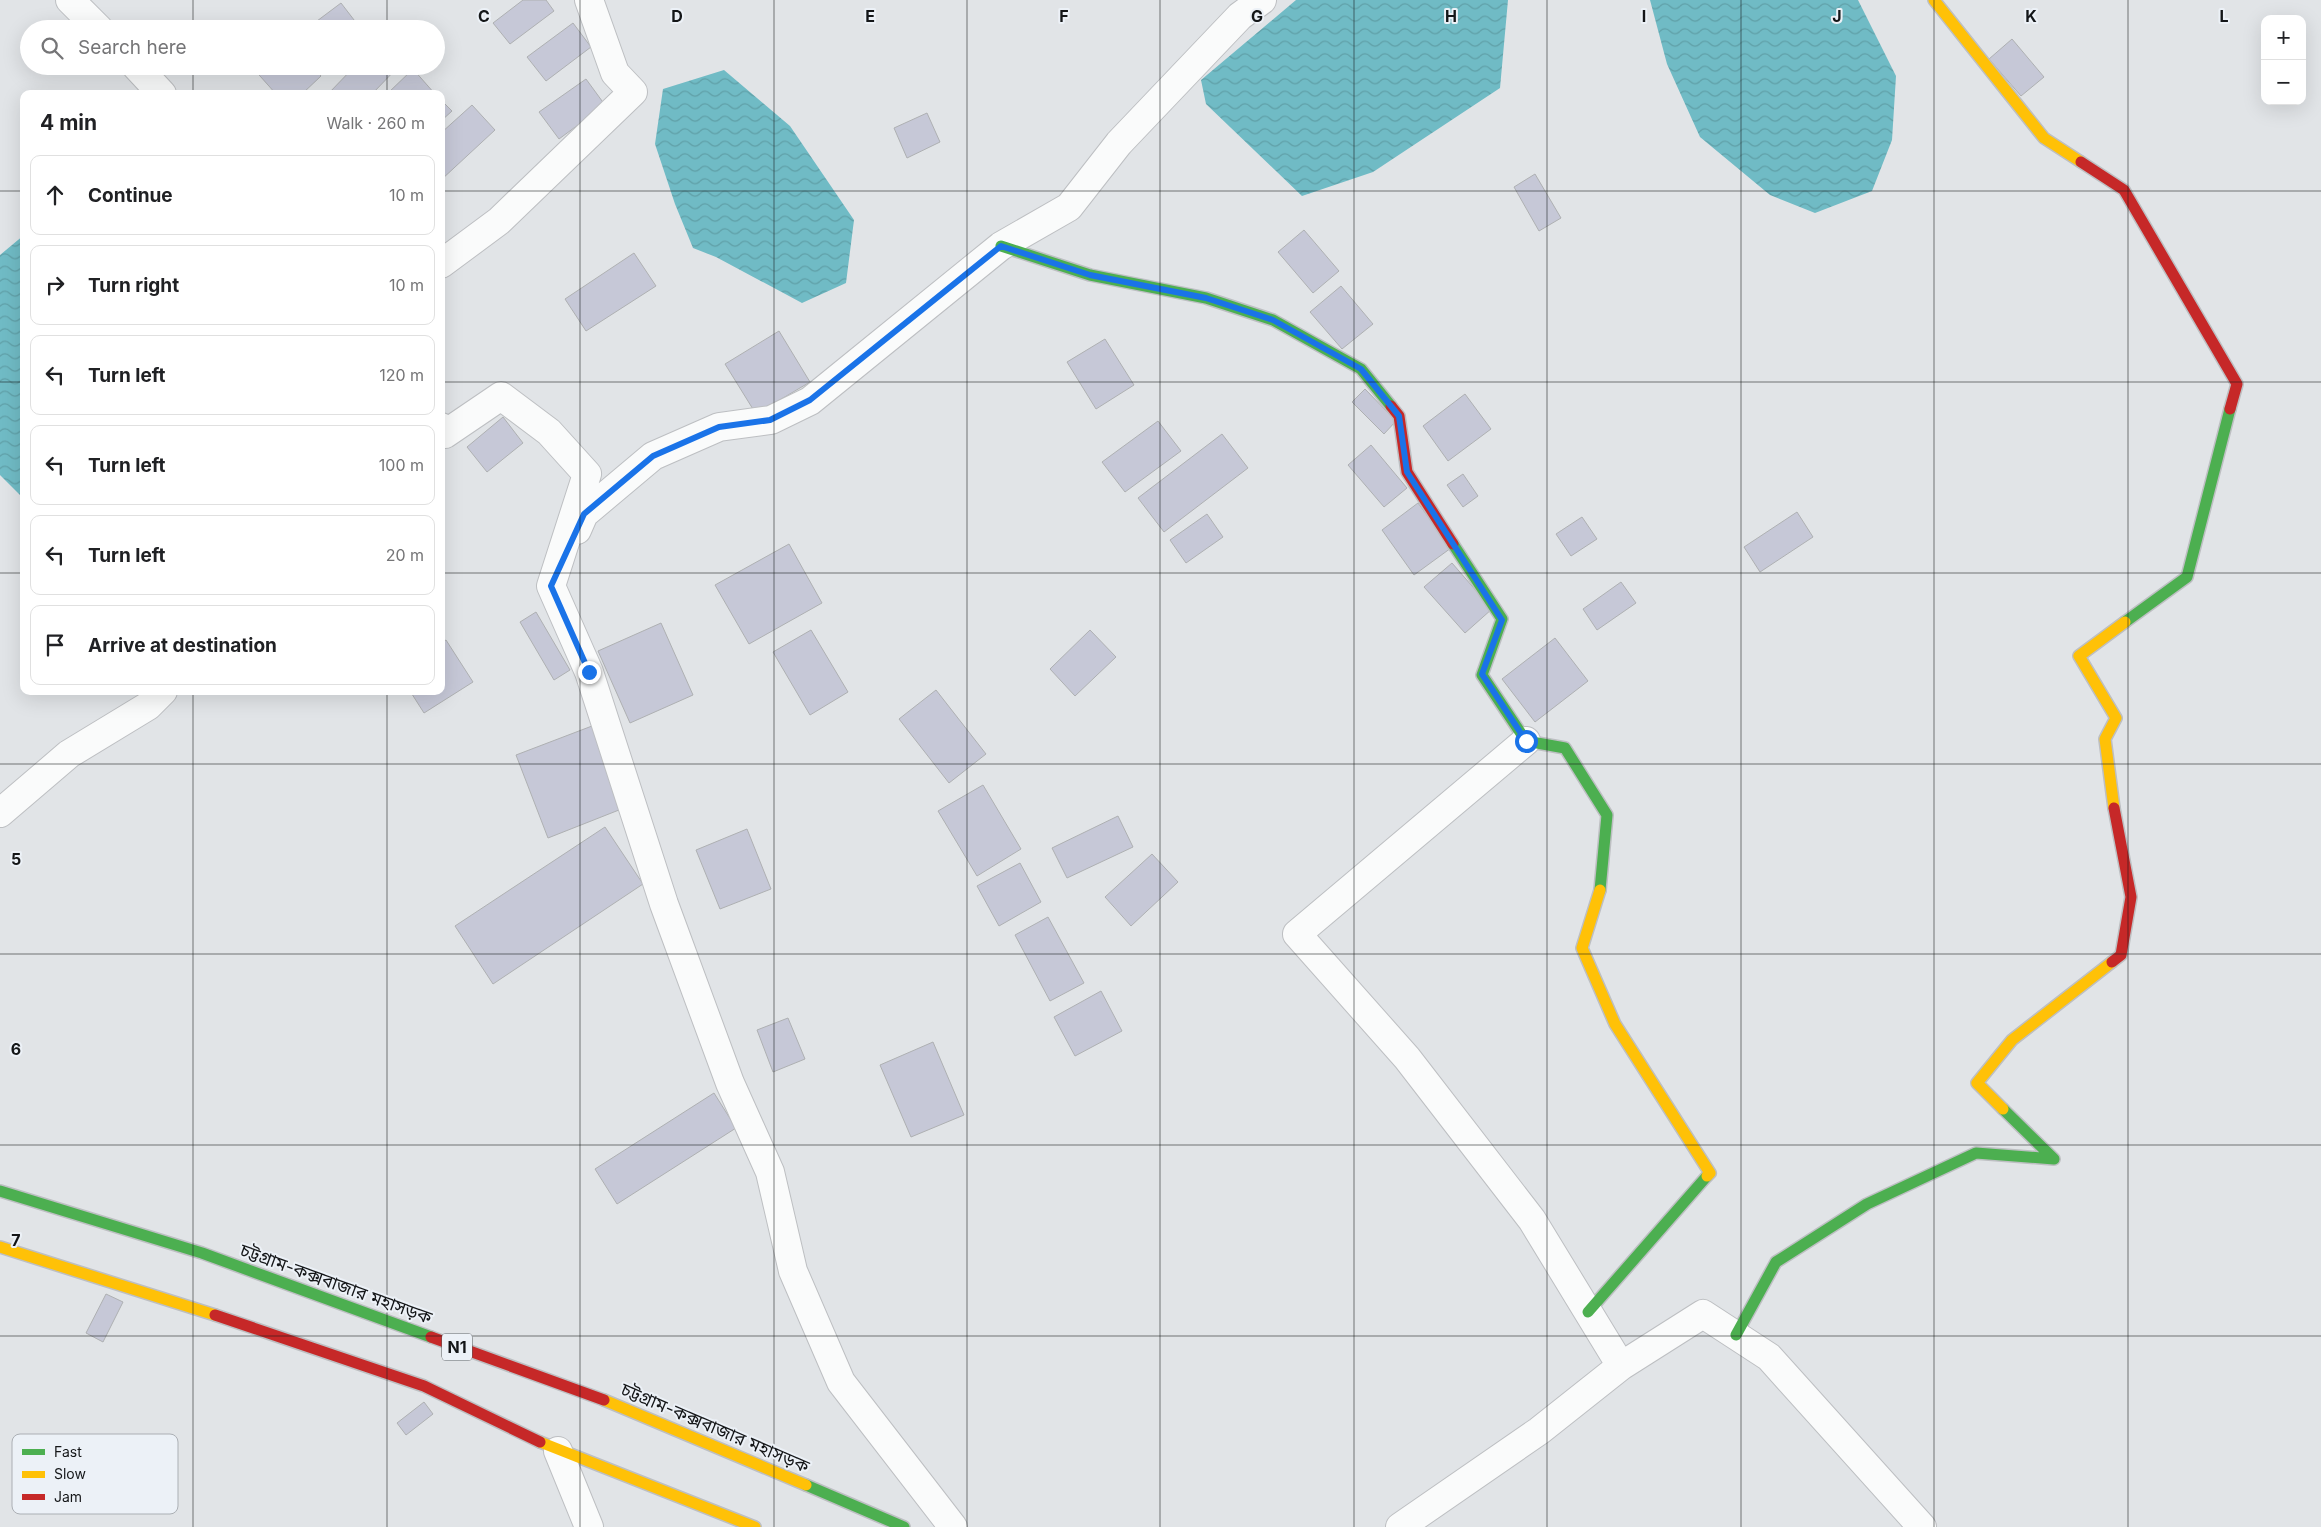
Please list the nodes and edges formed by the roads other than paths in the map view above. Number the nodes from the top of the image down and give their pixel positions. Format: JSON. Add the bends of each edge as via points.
{"nodes":[{"id":1,"x":70,"y":0,"type":"edge"},
{"id":2,"x":589,"y":0,"type":"edge"},
{"id":3,"x":1262,"y":0,"type":"edge"},
{"id":4,"x":1934,"y":0,"type":"edge"},
{"id":5,"x":90,"y":20,"type":"edge"},
{"id":6,"x":144,"y":75,"type":"edge"},
{"id":7,"x":158,"y":90,"type":"edge"},
{"id":8,"x":1001,"y":246,"type":"junction"},
{"id":9,"x":445,"y":261,"type":"edge"},
{"id":10,"x":445,"y":432,"type":"edge"},
{"id":11,"x":551,"y":586,"type":"junction"},
{"id":12,"x":159,"y":695,"type":"edge"},
{"id":13,"x":1526,"y":741,"type":"junction"},
{"id":14,"x":0,"y":813,"type":"edge"},
{"id":15,"x":0,"y":1191,"type":"edge"},
{"id":16,"x":0,"y":1247,"type":"edge"},
{"id":17,"x":1588,"y":1312,"type":"junction"},
{"id":18,"x":1736,"y":1336,"type":"junction"},
{"id":19,"x":1621,"y":1366,"type":"junction"},
{"id":20,"x":558,"y":1451,"type":"junction"},
{"id":21,"x":588,"y":1527,"type":"edge"},
{"id":22,"x":755,"y":1527,"type":"edge"},
{"id":23,"x":904,"y":1527,"type":"edge"},
{"id":24,"x":953,"y":1527,"type":"edge"},
{"id":25,"x":1400,"y":1527,"type":"edge"},
{"id":26,"x":1922,"y":1527,"type":"edge"}],
"edges":[{"from":1,"to":5,"type":"street"},
{"from":2,"to":9,"type":"street","via":[[615,73],[633,92],[499,221]]},
{"from":3,"to":8,"type":"street","via":[[1240,16],[1119,143],[1069,207]]},
{"from":4,"to":18,"type":"main road","via":[[2044,138],[2124,190],[2237,384],[2187,577],[2080,656],[2116,718],[2105,739],[2116,825],[2131,897],[2121,955],[2012,1040],[1977,1083],[2054,1159],[1976,1153],[1867,1204],[1776,1262]]},
{"from":6,"to":7,"type":"street"},
{"from":8,"to":11,"type":"street","via":[[810,400],[770,420],[719,427],[653,456],[584,514]]},
{"from":8,"to":13,"type":"main road","via":[[1090,275],[1206,298],[1273,320],[1361,369],[1399,416],[1407,472],[1502,620],[1482,674]]},
{"from":10,"to":11,"type":"street","via":[[501,396],[549,432],[587,474]]},
{"from":11,"to":24,"type":"street","via":[[589,672],[668,913],[730,1083],[770,1172],[793,1271],[842,1382]]},
{"from":12,"to":14,"type":"street","via":[[148,706],[69,754]]},
{"from":13,"to":17,"type":"main road","via":[[1565,748],[1607,815],[1600,887],[1582,948],[1615,1024],[1710,1173]]},
{"from":13,"to":17,"type":"street","via":[[1297,934],[1406,1058],[1526,1212]]},
{"from":15,"to":23,"type":"main road","name":"চট্টগ্রাম-কক্সবাজার মহাসড়ক","number":"N1","via":[[202,1253],[447,1344],[582,1390]]},
{"from":16,"to":20,"type":"main road","via":[[179,1303],[424,1386]]},
{"from":17,"to":19,"type":"street"},
{"from":18,"to":19,"type":"street","via":[[1703,1314]]},
{"from":18,"to":26,"type":"street","via":[[1769,1357]]},
{"from":19,"to":25,"type":"street","via":[[1539,1431]]},
{"from":20,"to":21,"type":"street"},
{"from":20,"to":22,"type":"main road"}]}
